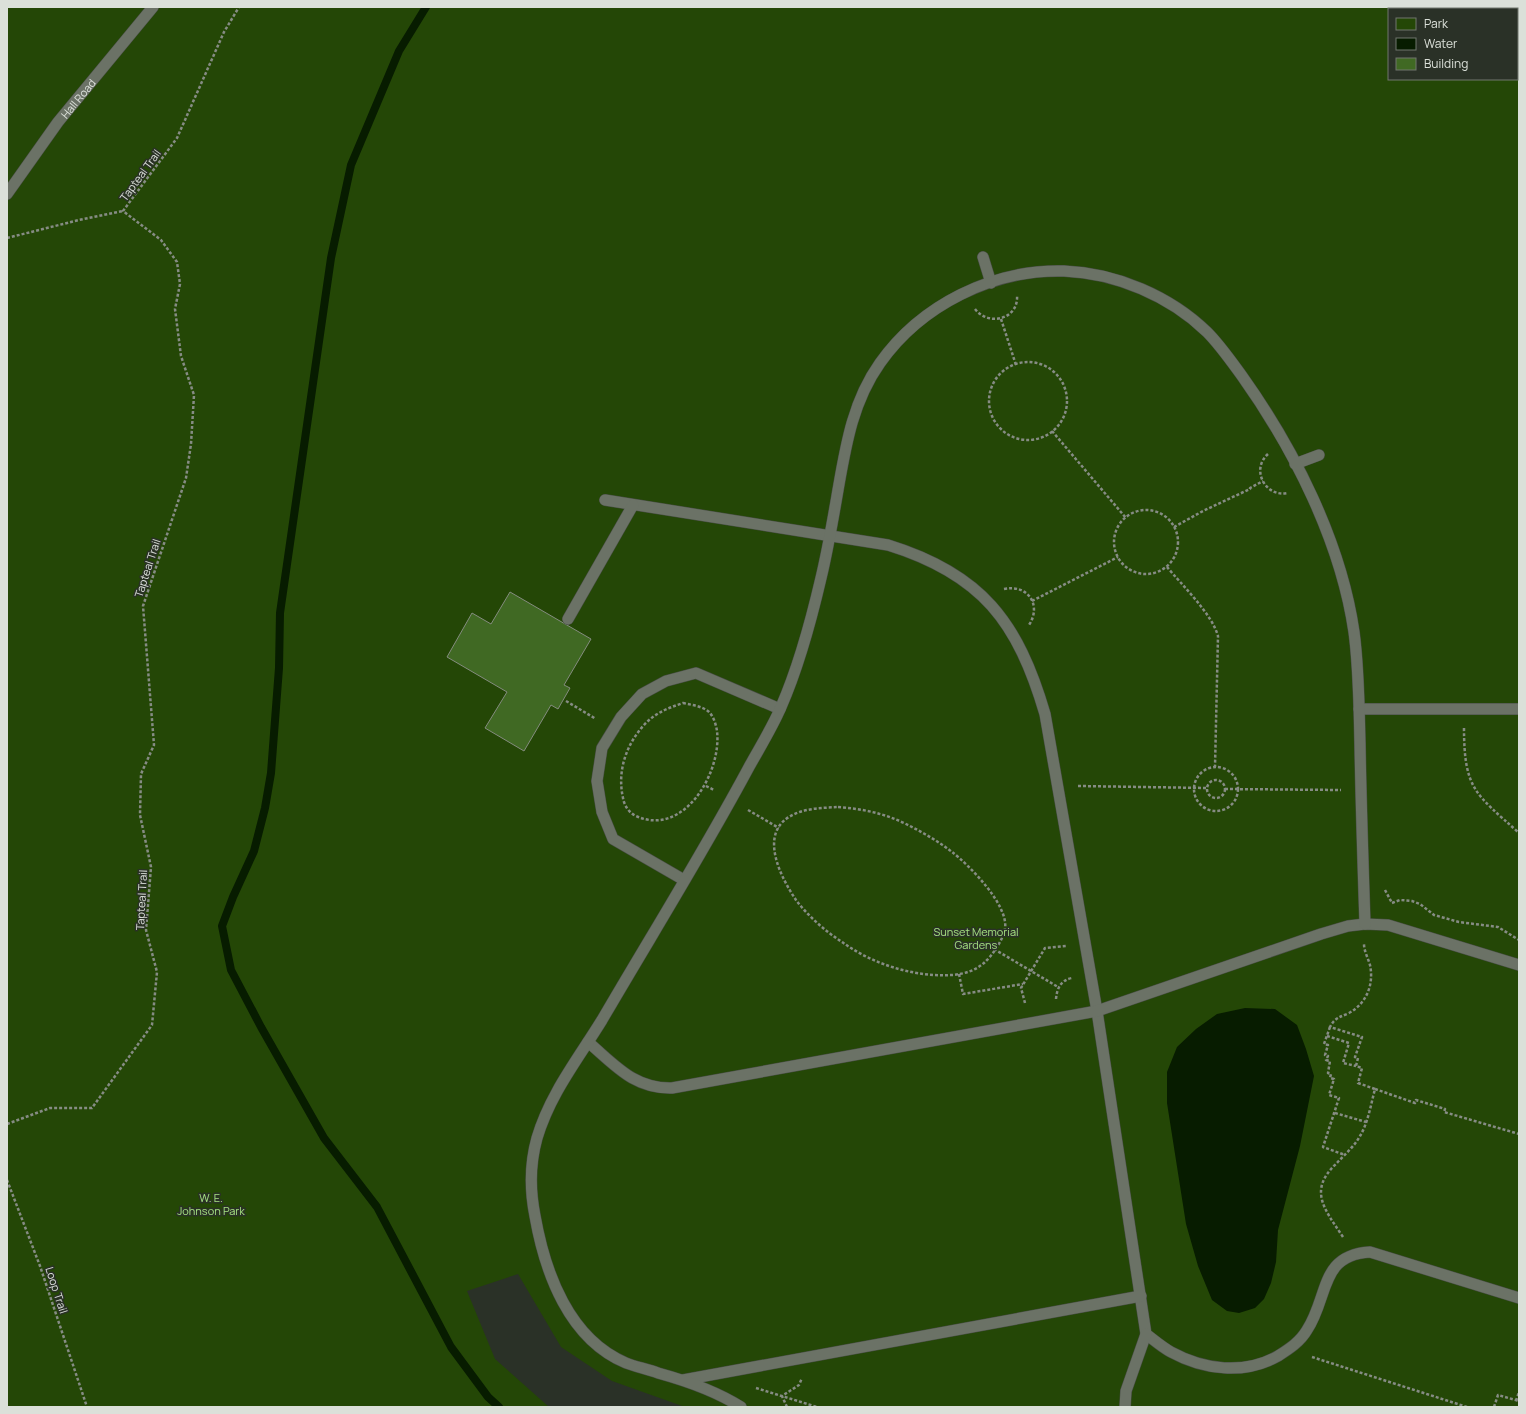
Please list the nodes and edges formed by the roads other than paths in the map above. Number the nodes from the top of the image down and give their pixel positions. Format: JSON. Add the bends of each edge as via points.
{"nodes":[{"id":1,"x":153,"y":7,"type":"edge"},
{"id":2,"x":7,"y":194,"type":"edge"},
{"id":3,"x":982,"y":256,"type":"dead end"},
{"id":4,"x":991,"y":283,"type":"junction"},
{"id":5,"x":1319,"y":455,"type":"dead end"},
{"id":6,"x":1295,"y":464,"type":"junction"},
{"id":7,"x":605,"y":500,"type":"dead end"},
{"id":8,"x":633,"y":505,"type":"junction"},
{"id":9,"x":830,"y":535,"type":"junction"},
{"id":10,"x":568,"y":620,"type":"dead end"},
{"id":11,"x":780,"y":709,"type":"junction"},
{"id":12,"x":1359,"y":709,"type":"junction"},
{"id":13,"x":1519,"y":709,"type":"edge"},
{"id":14,"x":684,"y":880,"type":"junction"},
{"id":15,"x":1365,"y":924,"type":"junction"},
{"id":16,"x":1519,"y":965,"type":"edge"},
{"id":17,"x":1097,"y":1011,"type":"junction"},
{"id":18,"x":588,"y":1042,"type":"junction"},
{"id":19,"x":1141,"y":1296,"type":"junction"},
{"id":20,"x":1519,"y":1298,"type":"edge"},
{"id":21,"x":1146,"y":1334,"type":"junction"},
{"id":22,"x":682,"y":1380,"type":"junction"},
{"id":23,"x":741,"y":1407,"type":"edge"},
{"id":24,"x":1125,"y":1407,"type":"edge"}],
"edges":[{"from":1,"to":2,"type":"lane","name":"Hall Road","via":[[58,122]]},
{"from":3,"to":4,"type":"lane"},
{"from":4,"to":6,"type":"lane","via":[[1036,273],[1088,274],[1141,289],[1170,303],[1211,335],[1248,384]]},
{"from":4,"to":9,"type":"lane","via":[[936,307],[919,320],[880,362],[852,418],[845,444]]},
{"from":5,"to":6,"type":"lane"},
{"from":6,"to":12,"type":"lane","via":[[1321,517],[1343,582],[1354,628]]},
{"from":7,"to":8,"type":"lane"},
{"from":8,"to":9,"type":"lane"},
{"from":8,"to":10,"type":"lane"},
{"from":9,"to":11,"type":"lane","via":[[811,615],[796,667]]},
{"from":9,"to":17,"type":"lane","via":[[888,545],[919,555],[949,570],[987,601],[1002,618],[1024,654],[1035,679],[1045,714]]},
{"from":11,"to":14,"type":"lane","via":[[732,800]]},
{"from":11,"to":14,"type":"lane","via":[[696,673],[666,681],[642,694],[621,717],[602,748],[597,781],[602,812],[613,839]]},
{"from":12,"to":13,"type":"lane"},
{"from":12,"to":15,"type":"lane"},
{"from":14,"to":18,"type":"lane"},
{"from":15,"to":16,"type":"lane","via":[[1388,925]]},
{"from":15,"to":17,"type":"lane","via":[[1320,934]]},
{"from":17,"to":18,"type":"lane","via":[[672,1088],[657,1088],[630,1078]]},
{"from":17,"to":19,"type":"lane"},
{"from":18,"to":22,"type":"lane","via":[[556,1092],[536,1141],[532,1168],[532,1197],[544,1253],[564,1305],[580,1329],[600,1350],[628,1364]]},
{"from":19,"to":21,"type":"lane"},
{"from":19,"to":22,"type":"lane"},
{"from":20,"to":21,"type":"lane","via":[[1370,1252],[1356,1253],[1343,1258],[1334,1267],[1308,1330],[1300,1340],[1266,1363],[1245,1368],[1219,1368],[1194,1362],[1170,1351]]},
{"from":21,"to":24,"type":"lane","via":[[1126,1391]]},
{"from":22,"to":23,"type":"lane","via":[[725,1397]]}]}
